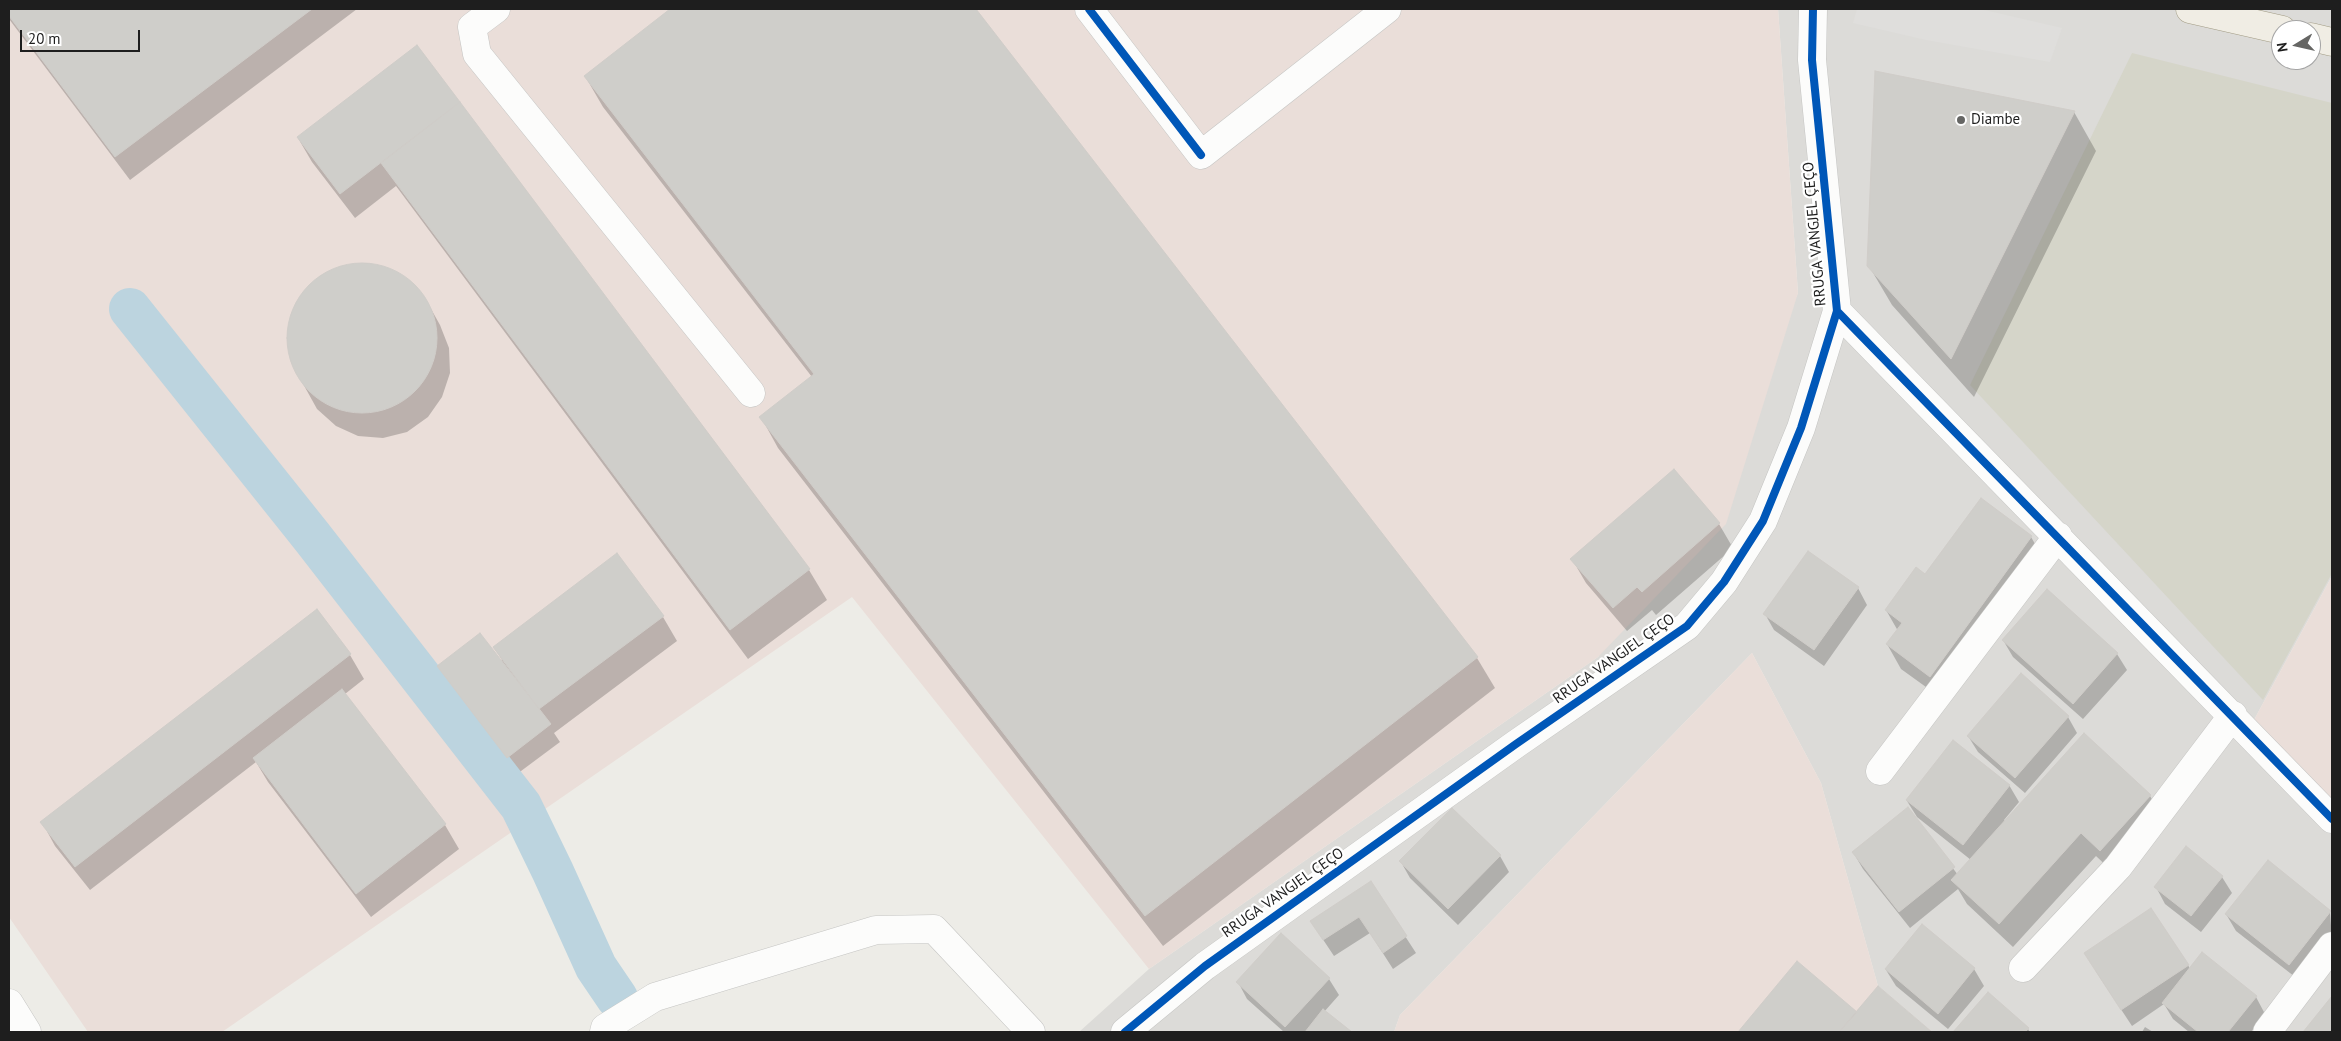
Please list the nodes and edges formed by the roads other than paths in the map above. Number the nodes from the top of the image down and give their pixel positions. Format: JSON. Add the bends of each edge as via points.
{"nodes":[{"id":1,"x":496,"y":9,"type":"edge"},
{"id":2,"x":1089,"y":9,"type":"edge"},
{"id":3,"x":1386,"y":9,"type":"edge"},
{"id":4,"x":1813,"y":9,"type":"edge"},
{"id":5,"x":2190,"y":9,"type":"edge"},
{"id":6,"x":2271,"y":27,"type":"edge"},
{"id":7,"x":1837,"y":311,"type":"junction"},
{"id":8,"x":751,"y":393,"type":"dead end"},
{"id":9,"x":2058,"y":536,"type":"junction"},
{"id":10,"x":2233,"y":715,"type":"junction"},
{"id":11,"x":1880,"y":771,"type":"dead end"},
{"id":12,"x":2332,"y":819,"type":"edge"},
{"id":13,"x":2332,"y":946,"type":"edge"},
{"id":14,"x":2023,"y":968,"type":"dead end"},
{"id":15,"x":9,"y":1003,"type":"edge"},
{"id":16,"x":27,"y":1032,"type":"edge"},
{"id":17,"x":604,"y":1032,"type":"edge"},
{"id":18,"x":1031,"y":1032,"type":"edge"},
{"id":19,"x":1125,"y":1032,"type":"edge"},
{"id":20,"x":2266,"y":1032,"type":"edge"}],
"edges":[{"from":1,"to":8,"type":"street","via":[[472,27],[477,54]]},
{"from":2,"to":3,"type":"street","via":[[1201,155]]},
{"from":4,"to":7,"type":"street","name":"RRUGA VANGJEL ÇEÇO","via":[[1812,60]]},
{"from":5,"to":6,"type":"main road"},
{"from":7,"to":9,"type":"street"},
{"from":7,"to":19,"type":"street","name":"RRUGA VANGJEL ÇEÇO","via":[[1801,428],[1764,521],[1724,582],[1687,626],[1204,966]]},
{"from":9,"to":10,"type":"street"},
{"from":9,"to":11,"type":"street"},
{"from":10,"to":12,"type":"street"},
{"from":10,"to":14,"type":"street","via":[[2118,867]]},
{"from":13,"to":20,"type":"street"},
{"from":15,"to":16,"type":"street"},
{"from":17,"to":18,"type":"street","via":[[605,1028],[655,996],[876,930],[934,929]]}]}
